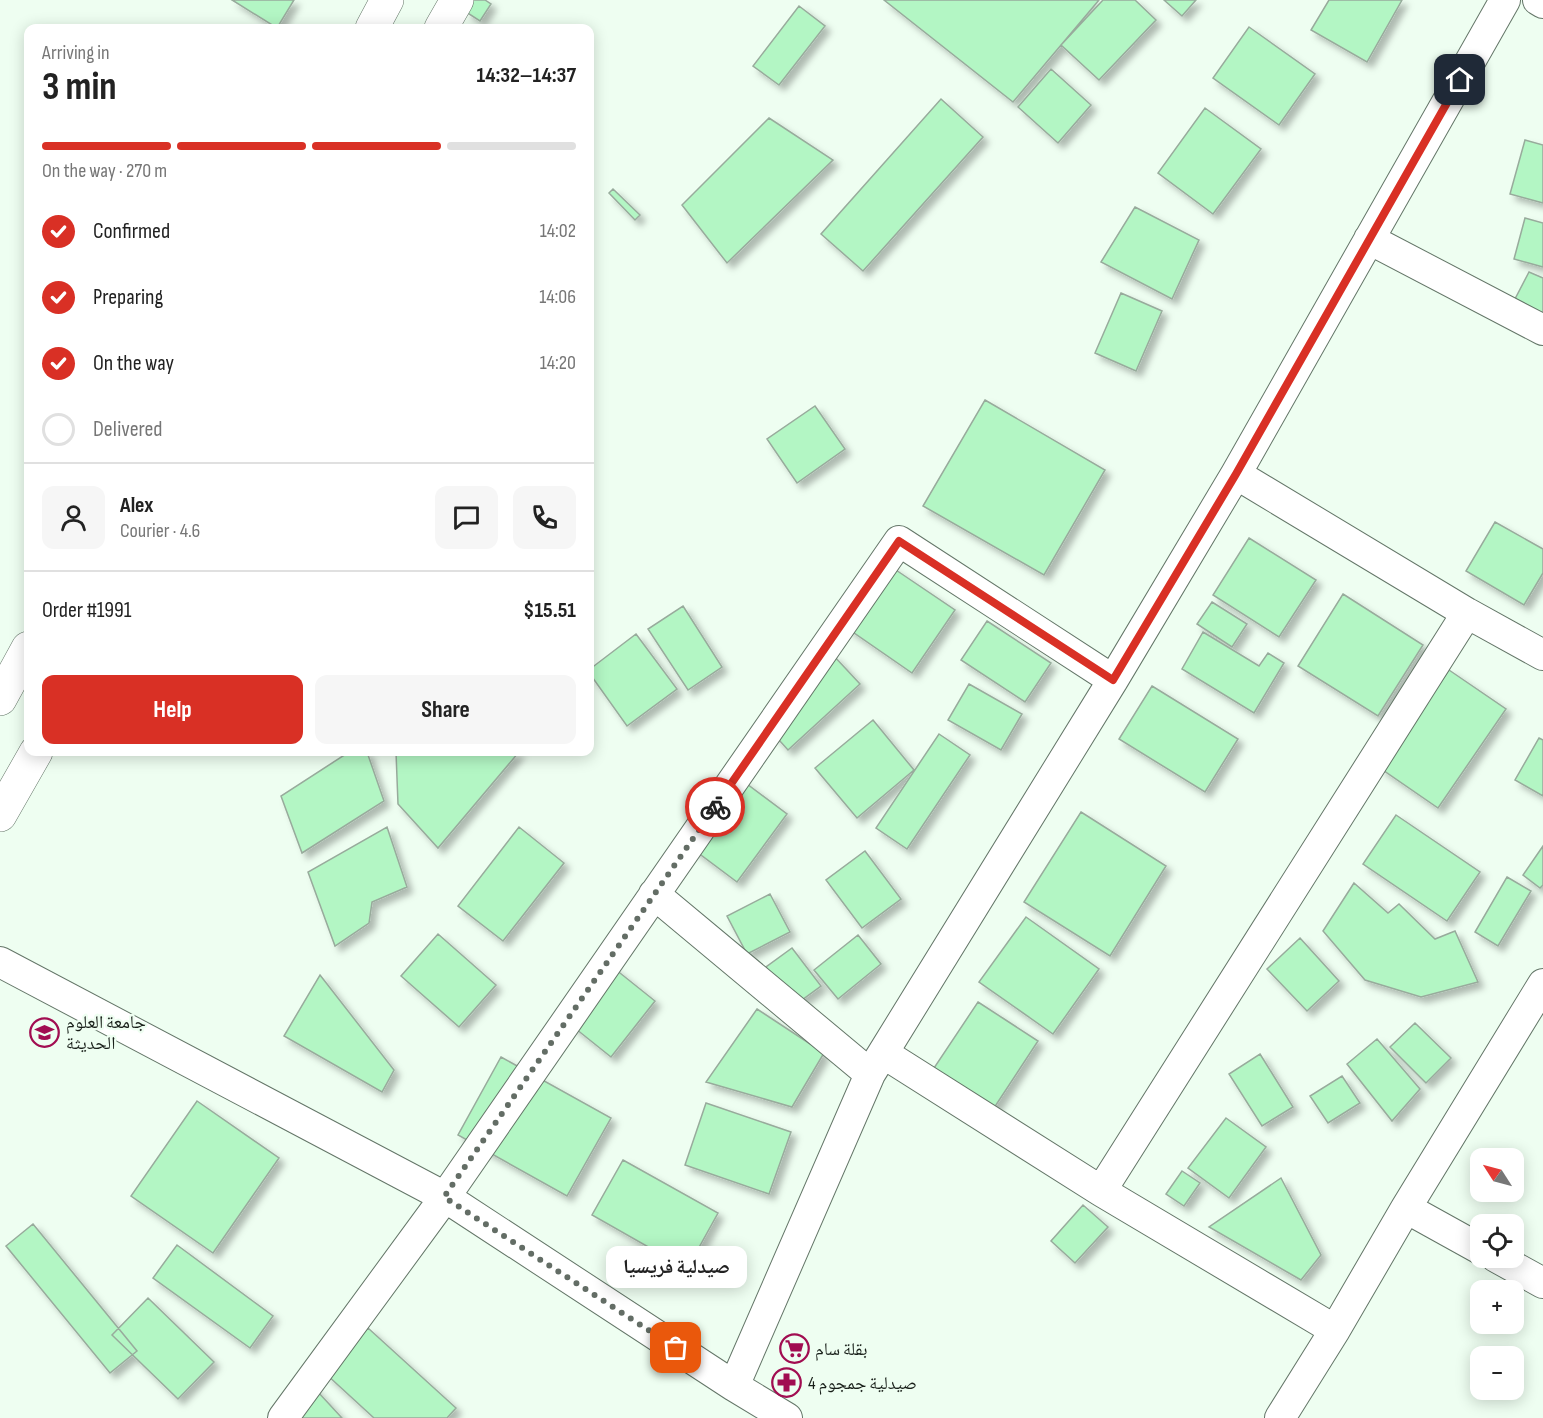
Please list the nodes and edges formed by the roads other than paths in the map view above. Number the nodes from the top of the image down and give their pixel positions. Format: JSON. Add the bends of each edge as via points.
{"nodes":[{"id":1,"x":387,"y":0,"type":"edge"},
{"id":2,"x":457,"y":0,"type":"edge"},
{"id":3,"x":1505,"y":0,"type":"edge"},
{"id":4,"x":1539,"y":0,"type":"edge"},
{"id":5,"x":1543,"y":3,"type":"edge"},
{"id":6,"x":374,"y":24,"type":"edge"},
{"id":7,"x":443,"y":24,"type":"edge"},
{"id":8,"x":1369,"y":239,"type":"junction"},
{"id":9,"x":1543,"y":330,"type":"edge"},
{"id":10,"x":1236,"y":474,"type":"junction"},
{"id":11,"x":1467,"y":613,"type":"junction"},
{"id":12,"x":24,"y":655,"type":"edge"},
{"id":13,"x":1543,"y":655,"type":"edge"},
{"id":14,"x":1113,"y":680,"type":"junction"},
{"id":15,"x":0,"y":699,"type":"edge"},
{"id":16,"x":34,"y":756,"type":"edge"},
{"id":17,"x":0,"y":815,"type":"edge"},
{"id":18,"x":654,"y":894,"type":"junction"},
{"id":19,"x":0,"y":962,"type":"edge"},
{"id":20,"x":1543,"y":984,"type":"edge"},
{"id":21,"x":877,"y":1063,"type":"junction"},
{"id":22,"x":1101,"y":1191,"type":"junction"},
{"id":23,"x":444,"y":1197,"type":"junction"},
{"id":24,"x":1406,"y":1208,"type":"junction"},
{"id":25,"x":1470,"y":1243,"type":"edge"},
{"id":26,"x":1516,"y":1268,"type":"edge"},
{"id":27,"x":1543,"y":1283,"type":"edge"},
{"id":28,"x":1335,"y":1330,"type":"junction"},
{"id":29,"x":734,"y":1386,"type":"junction"},
{"id":30,"x":283,"y":1418,"type":"edge"},
{"id":31,"x":787,"y":1418,"type":"edge"},
{"id":32,"x":1280,"y":1418,"type":"edge"}],
"edges":[{"from":1,"to":6,"type":"main road"},
{"from":2,"to":7,"type":"main road"},
{"from":3,"to":8,"type":"street"},
{"from":4,"to":5,"type":"street"},
{"from":8,"to":9,"type":"street"},
{"from":8,"to":10,"type":"street"},
{"from":10,"to":11,"type":"street"},
{"from":10,"to":14,"type":"street"},
{"from":11,"to":13,"type":"street"},
{"from":11,"to":22,"type":"street"},
{"from":12,"to":15,"type":"main road"},
{"from":14,"to":18,"type":"street","via":[[899,541]]},
{"from":14,"to":21,"type":"street"},
{"from":16,"to":17,"type":"main road"},
{"from":18,"to":21,"type":"street"},
{"from":18,"to":23,"type":"street"},
{"from":19,"to":23,"type":"street"},
{"from":20,"to":24,"type":"street"},
{"from":21,"to":22,"type":"street"},
{"from":21,"to":29,"type":"street"},
{"from":22,"to":28,"type":"street"},
{"from":23,"to":29,"type":"street"},
{"from":23,"to":30,"type":"street"},
{"from":24,"to":25,"type":"street"},
{"from":24,"to":28,"type":"street"},
{"from":26,"to":27,"type":"street"},
{"from":28,"to":32,"type":"street"},
{"from":29,"to":31,"type":"street"}]}
